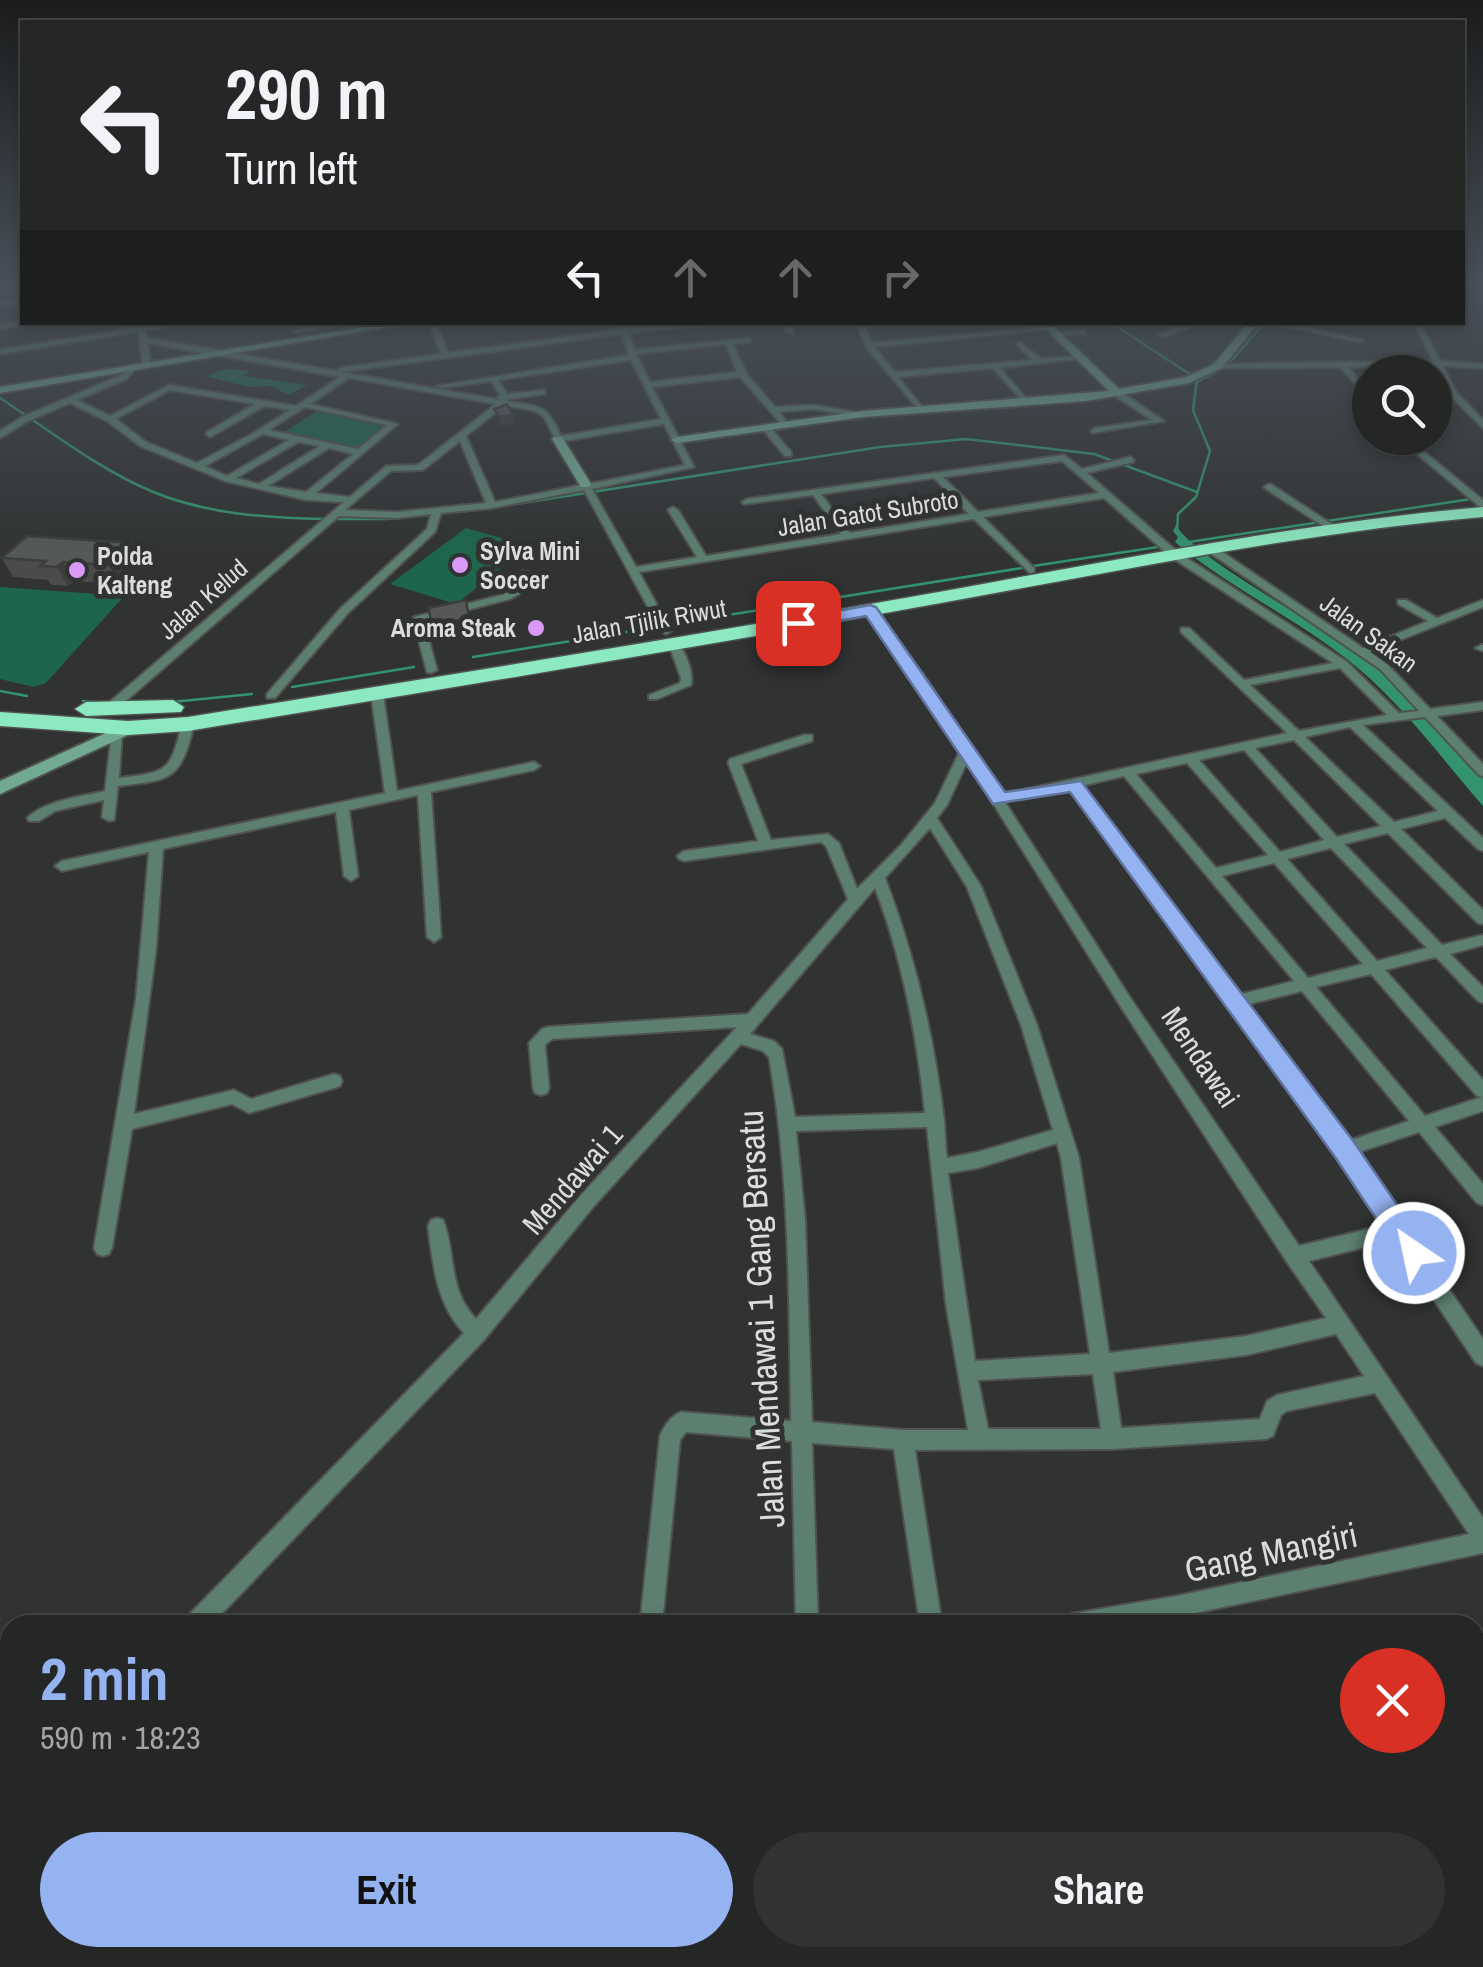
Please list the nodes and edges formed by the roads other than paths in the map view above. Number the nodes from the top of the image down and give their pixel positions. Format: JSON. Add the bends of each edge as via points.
{"nodes":[{"id":1,"x":96,"y":375,"type":"edge"},
{"id":2,"x":126,"y":375,"type":"edge"},
{"id":3,"x":345,"y":375,"type":"edge"},
{"id":4,"x":363,"y":375,"type":"edge"},
{"id":5,"x":512,"y":375,"type":"edge"},
{"id":6,"x":643,"y":375,"type":"edge"},
{"id":7,"x":735,"y":375,"type":"edge"},
{"id":8,"x":743,"y":375,"type":"edge"},
{"id":9,"x":893,"y":375,"type":"edge"},
{"id":10,"x":1002,"y":375,"type":"edge"},
{"id":11,"x":1101,"y":375,"type":"edge"},
{"id":12,"x":1204,"y":375,"type":"edge"},
{"id":13,"x":493,"y":378,"type":"junction"},
{"id":14,"x":648,"y":384,"type":"junction"},
{"id":15,"x":427,"y":388,"type":"junction"},
{"id":16,"x":0,"y":390,"type":"edge"},
{"id":17,"x":1452,"y":390,"type":"edge"},
{"id":18,"x":542,"y":392,"type":"dead end"},
{"id":19,"x":1124,"y":393,"type":"junction"},
{"id":20,"x":72,"y":400,"type":"junction"},
{"id":21,"x":504,"y":400,"type":"junction"},
{"id":22,"x":262,"y":403,"type":"junction"},
{"id":23,"x":1026,"y":404,"type":"junction"},
{"id":24,"x":298,"y":406,"type":"junction"},
{"id":25,"x":919,"y":408,"type":"junction"},
{"id":26,"x":774,"y":410,"type":"junction"},
{"id":27,"x":863,"y":414,"type":"junction"},
{"id":28,"x":110,"y":419,"type":"junction"},
{"id":29,"x":667,"y":422,"type":"junction"},
{"id":30,"x":1483,"y":424,"type":"edge"},
{"id":31,"x":785,"y":425,"type":"junction"},
{"id":32,"x":13,"y":428,"type":"junction"},
{"id":33,"x":766,"y":428,"type":"junction"},
{"id":34,"x":260,"y":431,"type":"junction"},
{"id":35,"x":1095,"y":431,"type":"dead end"},
{"id":36,"x":210,"y":434,"type":"dead end"},
{"id":37,"x":0,"y":436,"type":"edge"},
{"id":38,"x":462,"y":436,"type":"junction"},
{"id":39,"x":558,"y":438,"type":"junction"},
{"id":40,"x":296,"y":439,"type":"junction"},
{"id":41,"x":677,"y":440,"type":"junction"},
{"id":42,"x":0,"y":444,"type":"edge"},
{"id":43,"x":328,"y":446,"type":"junction"},
{"id":44,"x":358,"y":452,"type":"junction"},
{"id":45,"x":788,"y":454,"type":"dead end"},
{"id":46,"x":1422,"y":455,"type":"edge"},
{"id":47,"x":1125,"y":462,"type":"dead end"},
{"id":48,"x":198,"y":466,"type":"junction"},
{"id":49,"x":1081,"y":472,"type":"junction"},
{"id":50,"x":936,"y":474,"type":"junction"},
{"id":51,"x":228,"y":478,"type":"junction"},
{"id":52,"x":261,"y":487,"type":"junction"},
{"id":53,"x":1270,"y":487,"type":"dead end"},
{"id":54,"x":588,"y":489,"type":"junction"},
{"id":55,"x":815,"y":492,"type":"junction"},
{"id":56,"x":1106,"y":495,"type":"junction"},
{"id":57,"x":306,"y":496,"type":"junction"},
{"id":58,"x":353,"y":500,"type":"junction"},
{"id":59,"x":747,"y":502,"type":"dead end"},
{"id":60,"x":492,"y":504,"type":"junction"},
{"id":61,"x":1483,"y":507,"type":"edge"},
{"id":62,"x":673,"y":510,"type":"dead end"},
{"id":63,"x":437,"y":514,"type":"junction"},
{"id":64,"x":978,"y":516,"type":"junction"},
{"id":65,"x":334,"y":518,"type":"junction"},
{"id":66,"x":1328,"y":524,"type":"junction"},
{"id":67,"x":1294,"y":534,"type":"junction"},
{"id":68,"x":848,"y":537,"type":"junction"},
{"id":69,"x":1189,"y":550,"type":"junction"},
{"id":70,"x":703,"y":559,"type":"junction"},
{"id":71,"x":635,"y":570,"type":"junction"},
{"id":72,"x":1030,"y":570,"type":"junction"},
{"id":73,"x":526,"y":572,"type":"dead end"},
{"id":74,"x":1402,"y":602,"type":"dead end"},
{"id":75,"x":1483,"y":603,"type":"edge"},
{"id":76,"x":870,"y":610,"type":"junction"},
{"id":77,"x":1434,"y":620,"type":"junction"},
{"id":78,"x":1184,"y":630,"type":"dead end"},
{"id":79,"x":670,"y":638,"type":"junction"},
{"id":80,"x":1364,"y":651,"type":"junction"},
{"id":81,"x":1344,"y":664,"type":"junction"},
{"id":82,"x":498,"y":667,"type":"junction"},
{"id":83,"x":431,"y":670,"type":"junction"},
{"id":84,"x":1240,"y":684,"type":"junction"},
{"id":85,"x":377,"y":694,"type":"junction"},
{"id":86,"x":271,"y":696,"type":"junction"},
{"id":87,"x":653,"y":697,"type":"dead end"},
{"id":88,"x":0,"y":701,"type":"edge"},
{"id":89,"x":1483,"y":706,"type":"edge"},
{"id":90,"x":146,"y":708,"type":"junction"},
{"id":91,"x":109,"y":709,"type":"junction"},
{"id":92,"x":1426,"y":712,"type":"junction"},
{"id":93,"x":1400,"y":715,"type":"junction"},
{"id":94,"x":65,"y":717,"type":"junction"},
{"id":95,"x":0,"y":719,"type":"edge"},
{"id":96,"x":1353,"y":723,"type":"junction"},
{"id":97,"x":188,"y":724,"type":"junction"},
{"id":98,"x":122,"y":731,"type":"junction"},
{"id":99,"x":1296,"y":734,"type":"junction"},
{"id":100,"x":808,"y":738,"type":"dead end"},
{"id":101,"x":1247,"y":746,"type":"junction"},
{"id":102,"x":966,"y":751,"type":"junction"},
{"id":103,"x":1191,"y":759,"type":"junction"},
{"id":104,"x":534,"y":766,"type":"dead end"},
{"id":105,"x":1483,"y":772,"type":"edge"},
{"id":106,"x":1128,"y":774,"type":"junction"},
{"id":107,"x":1074,"y":785,"type":"junction"},
{"id":108,"x":0,"y":788,"type":"edge"},
{"id":109,"x":111,"y":788,"type":"junction"},
{"id":110,"x":424,"y":789,"type":"junction"},
{"id":111,"x":391,"y":794,"type":"junction"},
{"id":112,"x":1000,"y":799,"type":"junction"},
{"id":113,"x":342,"y":806,"type":"junction"},
{"id":114,"x":1447,"y":813,"type":"junction"},
{"id":115,"x":108,"y":817,"type":"dead end"},
{"id":116,"x":34,"y":818,"type":"dead end"},
{"id":117,"x":931,"y":819,"type":"junction"},
{"id":118,"x":1391,"y":828,"type":"junction"},
{"id":119,"x":1335,"y":842,"type":"junction"},
{"id":120,"x":766,"y":845,"type":"junction"},
{"id":121,"x":1483,"y":846,"type":"edge"},
{"id":122,"x":156,"y":848,"type":"junction"},
{"id":123,"x":684,"y":856,"type":"dead end"},
{"id":124,"x":1276,"y":857,"type":"junction"},
{"id":125,"x":62,"y":866,"type":"dead end"},
{"id":126,"x":1212,"y":874,"type":"junction"},
{"id":127,"x":351,"y":876,"type":"dead end"},
{"id":128,"x":878,"y":878,"type":"junction"},
{"id":129,"x":855,"y":900,"type":"junction"},
{"id":130,"x":1483,"y":919,"type":"edge"},
{"id":131,"x":434,"y":937,"type":"dead end"},
{"id":132,"x":1483,"y":940,"type":"edge"},
{"id":133,"x":1438,"y":950,"type":"junction"},
{"id":134,"x":1372,"y":968,"type":"junction"},
{"id":135,"x":1304,"y":984,"type":"junction"},
{"id":136,"x":1483,"y":997,"type":"edge"},
{"id":137,"x":1232,"y":1002,"type":"junction"},
{"id":138,"x":745,"y":1029,"type":"junction"},
{"id":139,"x":334,"y":1081,"type":"dead end"},
{"id":140,"x":540,"y":1088,"type":"dead end"},
{"id":141,"x":1483,"y":1091,"type":"edge"},
{"id":142,"x":1483,"y":1104,"type":"edge"},
{"id":143,"x":936,"y":1120,"type":"junction"},
{"id":144,"x":124,"y":1124,"type":"junction"},
{"id":145,"x":787,"y":1124,"type":"junction"},
{"id":146,"x":1422,"y":1127,"type":"junction"},
{"id":147,"x":1062,"y":1134,"type":"junction"},
{"id":148,"x":1344,"y":1150,"type":"junction"},
{"id":149,"x":938,"y":1167,"type":"junction"},
{"id":150,"x":1483,"y":1197,"type":"edge"},
{"id":151,"x":437,"y":1226,"type":"dead end"},
{"id":152,"x":1400,"y":1230,"type":"junction"},
{"id":153,"x":102,"y":1248,"type":"dead end"},
{"id":154,"x":1293,"y":1256,"type":"junction"},
{"id":155,"x":1338,"y":1324,"type":"junction"},
{"id":156,"x":477,"y":1333,"type":"junction"},
{"id":157,"x":1483,"y":1356,"type":"edge"},
{"id":158,"x":1100,"y":1365,"type":"junction"},
{"id":159,"x":966,"y":1371,"type":"junction"},
{"id":160,"x":1380,"y":1382,"type":"junction"},
{"id":161,"x":800,"y":1434,"type":"junction"},
{"id":162,"x":980,"y":1439,"type":"junction"},
{"id":163,"x":1113,"y":1439,"type":"junction"},
{"id":164,"x":903,"y":1440,"type":"junction"},
{"id":165,"x":1483,"y":1539,"type":"edge"},
{"id":166,"x":205,"y":1615,"type":"edge"},
{"id":167,"x":652,"y":1615,"type":"edge"},
{"id":168,"x":807,"y":1615,"type":"edge"},
{"id":169,"x":930,"y":1615,"type":"edge"},
{"id":170,"x":1123,"y":1615,"type":"edge"}],
"edges":[{"from":1,"to":16,"type":"street"},
{"from":2,"to":20,"type":"street"},
{"from":3,"to":24,"type":"street"},
{"from":4,"to":15,"type":"street"},
{"from":5,"to":13,"type":"street"},
{"from":6,"to":14,"type":"street"},
{"from":7,"to":14,"type":"street"},
{"from":8,"to":26,"type":"street"},
{"from":9,"to":25,"type":"street"},
{"from":10,"to":23,"type":"street"},
{"from":11,"to":19,"type":"street"},
{"from":12,"to":19,"type":"street"},
{"from":13,"to":15,"type":"street"},
{"from":13,"to":21,"type":"street"},
{"from":14,"to":29,"type":"street"},
{"from":15,"to":21,"type":"street"},
{"from":17,"to":30,"type":"street"},
{"from":18,"to":21,"type":"street"},
{"from":19,"to":23,"type":"street"},
{"from":19,"to":35,"type":"street","via":[[1160,421]]},
{"from":20,"to":28,"type":"street"},
{"from":20,"to":32,"type":"street"},
{"from":21,"to":38,"type":"street","name":"Jalan Kelud"},
{"from":21,"to":39,"type":"street","via":[[542,411]]},
{"from":22,"to":24,"type":"street"},
{"from":22,"to":28,"type":"street","via":[[170,387]]},
{"from":22,"to":36,"type":"street"},
{"from":23,"to":25,"type":"street"},
{"from":24,"to":34,"type":"street"},
{"from":24,"to":44,"type":"street","via":[[394,424]]},
{"from":25,"to":27,"type":"street"},
{"from":26,"to":27,"type":"street"},
{"from":26,"to":31,"type":"street"},
{"from":27,"to":31,"type":"street"},
{"from":28,"to":48,"type":"street","via":[[143,444]]},
{"from":29,"to":39,"type":"street"},
{"from":29,"to":41,"type":"street"},
{"from":31,"to":33,"type":"street"},
{"from":32,"to":37,"type":"street"},
{"from":32,"to":42,"type":"street","via":[[20,432]]},
{"from":33,"to":41,"type":"street"},
{"from":33,"to":45,"type":"street"},
{"from":34,"to":40,"type":"street"},
{"from":34,"to":48,"type":"street"},
{"from":38,"to":58,"type":"street","name":"Jalan Kelud","via":[[420,468],[390,468]]},
{"from":38,"to":60,"type":"street"},
{"from":39,"to":54,"type":"street"},
{"from":40,"to":43,"type":"street"},
{"from":40,"to":51,"type":"street"},
{"from":41,"to":54,"type":"street","via":[[690,467]]},
{"from":43,"to":44,"type":"street"},
{"from":43,"to":52,"type":"street"},
{"from":44,"to":57,"type":"street"},
{"from":46,"to":61,"type":"street"},
{"from":47,"to":49,"type":"street"},
{"from":48,"to":51,"type":"street"},
{"from":49,"to":50,"type":"street","via":[[1056,457]]},
{"from":49,"to":56,"type":"street"},
{"from":50,"to":55,"type":"street"},
{"from":50,"to":64,"type":"street"},
{"from":51,"to":52,"type":"street"},
{"from":52,"to":57,"type":"street"},
{"from":53,"to":66,"type":"street"},
{"from":54,"to":60,"type":"street"},
{"from":54,"to":71,"type":"street"},
{"from":55,"to":59,"type":"street"},
{"from":55,"to":68,"type":"street"},
{"from":56,"to":64,"type":"street","name":"Jalan Gatot Subroto"},
{"from":56,"to":69,"type":"street"},
{"from":57,"to":58,"type":"street"},
{"from":58,"to":65,"type":"street","name":"Jalan Kelud"},
{"from":60,"to":63,"type":"street"},
{"from":61,"to":66,"type":"highway","name":"Jalan Tjilik Riwut"},
{"from":61,"to":67,"type":"highway","name":"Jalan Tjilik Riwut"},
{"from":62,"to":70,"type":"street"},
{"from":63,"to":65,"type":"street"},
{"from":63,"to":86,"type":"street","via":[[432,530],[344,610]]},
{"from":64,"to":68,"type":"street","name":"Jalan Gatot Subroto"},
{"from":64,"to":72,"type":"street"},
{"from":65,"to":91,"type":"street","name":"Jalan Kelud"},
{"from":66,"to":67,"type":"highway","name":"Jalan Tjilik Riwut"},
{"from":67,"to":69,"type":"highway","name":"Jalan Tjilik Riwut"},
{"from":68,"to":70,"type":"street","name":"Jalan Gatot Subroto"},
{"from":69,"to":72,"type":"highway","name":"Jalan Tjilik Riwut"},
{"from":69,"to":76,"type":"highway","name":"Jalan Tjilik Riwut"},
{"from":69,"to":80,"type":"street","name":"Jalan Sakan"},
{"from":69,"to":81,"type":"street"},
{"from":70,"to":71,"type":"street","name":"Jalan Gatot Subroto"},
{"from":71,"to":79,"type":"street"},
{"from":72,"to":79,"type":"highway","name":"Jalan Tjilik Riwut"},
{"from":73,"to":83,"type":"street","via":[[506,597],[418,620]]},
{"from":74,"to":77,"type":"street"},
{"from":75,"to":77,"type":"street"},
{"from":76,"to":79,"type":"highway","name":"Jalan Tjilik Riwut"},
{"from":76,"to":102,"type":"street","name":"Mendawai"},
{"from":77,"to":80,"type":"street"},
{"from":78,"to":84,"type":"street"},
{"from":79,"to":82,"type":"highway","name":"Jalan Tjilik Riwut"},
{"from":79,"to":87,"type":"street","via":[[687,678]]},
{"from":80,"to":92,"type":"street","name":"Jalan Sakan"},
{"from":81,"to":84,"type":"street"},
{"from":81,"to":93,"type":"street"},
{"from":82,"to":83,"type":"highway","name":"Jalan Tjilik Riwut"},
{"from":82,"to":85,"type":"highway","name":"Jalan Tjilik Riwut"},
{"from":83,"to":86,"type":"highway","name":"Jalan Tjilik Riwut"},
{"from":84,"to":99,"type":"street"},
{"from":85,"to":97,"type":"highway","name":"Jalan Tjilik Riwut"},
{"from":85,"to":111,"type":"street"},
{"from":86,"to":90,"type":"highway","name":"Jalan Tjilik Riwut"},
{"from":88,"to":94,"type":"highway","name":"Jalan Tjilik Riwut"},
{"from":89,"to":92,"type":"street"},
{"from":90,"to":91,"type":"highway","name":"Jalan Tjilik Riwut"},
{"from":90,"to":98,"type":"highway"},
{"from":91,"to":94,"type":"highway","name":"Jalan Tjilik Riwut"},
{"from":92,"to":93,"type":"street"},
{"from":92,"to":105,"type":"street","name":"Jalan Sakan"},
{"from":93,"to":96,"type":"street"},
{"from":94,"to":95,"type":"highway","name":"Jalan Tjilik Riwut"},
{"from":94,"to":98,"type":"highway","name":"Jalan Tjilik Riwut"},
{"from":96,"to":99,"type":"street"},
{"from":96,"to":114,"type":"street"},
{"from":97,"to":98,"type":"highway","name":"Jalan Tjilik Riwut"},
{"from":97,"to":109,"type":"street","via":[[174,770]]},
{"from":98,"to":108,"type":"street"},
{"from":98,"to":109,"type":"street"},
{"from":99,"to":101,"type":"street"},
{"from":99,"to":118,"type":"street"},
{"from":100,"to":120,"type":"street","via":[[734,762]]},
{"from":101,"to":103,"type":"street"},
{"from":101,"to":119,"type":"street"},
{"from":102,"to":112,"type":"street","name":"Mendawai"},
{"from":102,"to":117,"type":"street","name":"Mendawai 1"},
{"from":103,"to":106,"type":"street"},
{"from":103,"to":124,"type":"street"},
{"from":104,"to":110,"type":"street"},
{"from":106,"to":107,"type":"street"},
{"from":106,"to":126,"type":"street"},
{"from":107,"to":112,"type":"street"},
{"from":107,"to":137,"type":"street"},
{"from":109,"to":115,"type":"street"},
{"from":109,"to":116,"type":"street"},
{"from":110,"to":111,"type":"street"},
{"from":110,"to":131,"type":"street"},
{"from":111,"to":113,"type":"street"},
{"from":112,"to":154,"type":"street","name":"Mendawai"},
{"from":113,"to":122,"type":"street"},
{"from":113,"to":127,"type":"street"},
{"from":114,"to":118,"type":"street"},
{"from":114,"to":121,"type":"street"},
{"from":117,"to":128,"type":"street","name":"Mendawai 1"},
{"from":117,"to":147,"type":"street","via":[[974,886],[1029,1025]]},
{"from":118,"to":119,"type":"street"},
{"from":118,"to":130,"type":"street"},
{"from":119,"to":124,"type":"street"},
{"from":119,"to":133,"type":"street"},
{"from":120,"to":123,"type":"street"},
{"from":120,"to":129,"type":"street","via":[[826,838]]},
{"from":122,"to":125,"type":"street"},
{"from":122,"to":144,"type":"street"},
{"from":124,"to":126,"type":"street"},
{"from":124,"to":134,"type":"street"},
{"from":126,"to":135,"type":"street"},
{"from":128,"to":129,"type":"street","name":"Mendawai 1"},
{"from":128,"to":143,"type":"street","via":[[917,994]]},
{"from":129,"to":138,"type":"street","name":"Mendawai 1"},
{"from":132,"to":133,"type":"street"},
{"from":133,"to":134,"type":"street"},
{"from":133,"to":136,"type":"street"},
{"from":134,"to":135,"type":"street"},
{"from":134,"to":141,"type":"street"},
{"from":135,"to":137,"type":"street"},
{"from":135,"to":146,"type":"street"},
{"from":137,"to":148,"type":"street"},
{"from":138,"to":140,"type":"street","via":[[548,1032],[538,1043]]},
{"from":138,"to":145,"type":"street","name":"Jalan Mendawai 1 Gang Bersatu","via":[[776,1054]]},
{"from":138,"to":156,"type":"street","name":"Mendawai 1"},
{"from":139,"to":144,"type":"street","via":[[249,1106],[234,1097]]},
{"from":142,"to":146,"type":"street"},
{"from":143,"to":145,"type":"street"},
{"from":143,"to":149,"type":"street"},
{"from":144,"to":153,"type":"street"},
{"from":145,"to":161,"type":"street","name":"Jalan Mendawai 1 Gang Bersatu","via":[[796,1219]]},
{"from":146,"to":148,"type":"street"},
{"from":146,"to":150,"type":"street"},
{"from":147,"to":149,"type":"street"},
{"from":147,"to":158,"type":"street"},
{"from":148,"to":152,"type":"street"},
{"from":149,"to":159,"type":"street"},
{"from":151,"to":156,"type":"street","via":[[449,1299]]},
{"from":152,"to":154,"type":"street"},
{"from":152,"to":157,"type":"street"},
{"from":154,"to":155,"type":"street","name":"Mendawai"},
{"from":155,"to":158,"type":"street","via":[[1264,1343]]},
{"from":155,"to":160,"type":"street","name":"Mendawai"},
{"from":156,"to":166,"type":"street","name":"Mendawai 1"},
{"from":158,"to":159,"type":"street"},
{"from":158,"to":163,"type":"street"},
{"from":159,"to":162,"type":"street"},
{"from":160,"to":163,"type":"street","via":[[1284,1402],[1262,1430]]},
{"from":160,"to":165,"type":"street","name":"Mendawai"},
{"from":161,"to":164,"type":"street"},
{"from":161,"to":167,"type":"street","via":[[692,1420],[676,1425]]},
{"from":161,"to":168,"type":"street","name":"Jalan Mendawai 1 Gang Bersatu"},
{"from":162,"to":163,"type":"street"},
{"from":162,"to":164,"type":"street"},
{"from":164,"to":169,"type":"street"},
{"from":165,"to":170,"type":"street","name":"Gang Mangiri","via":[[1418,1558]]}]}
